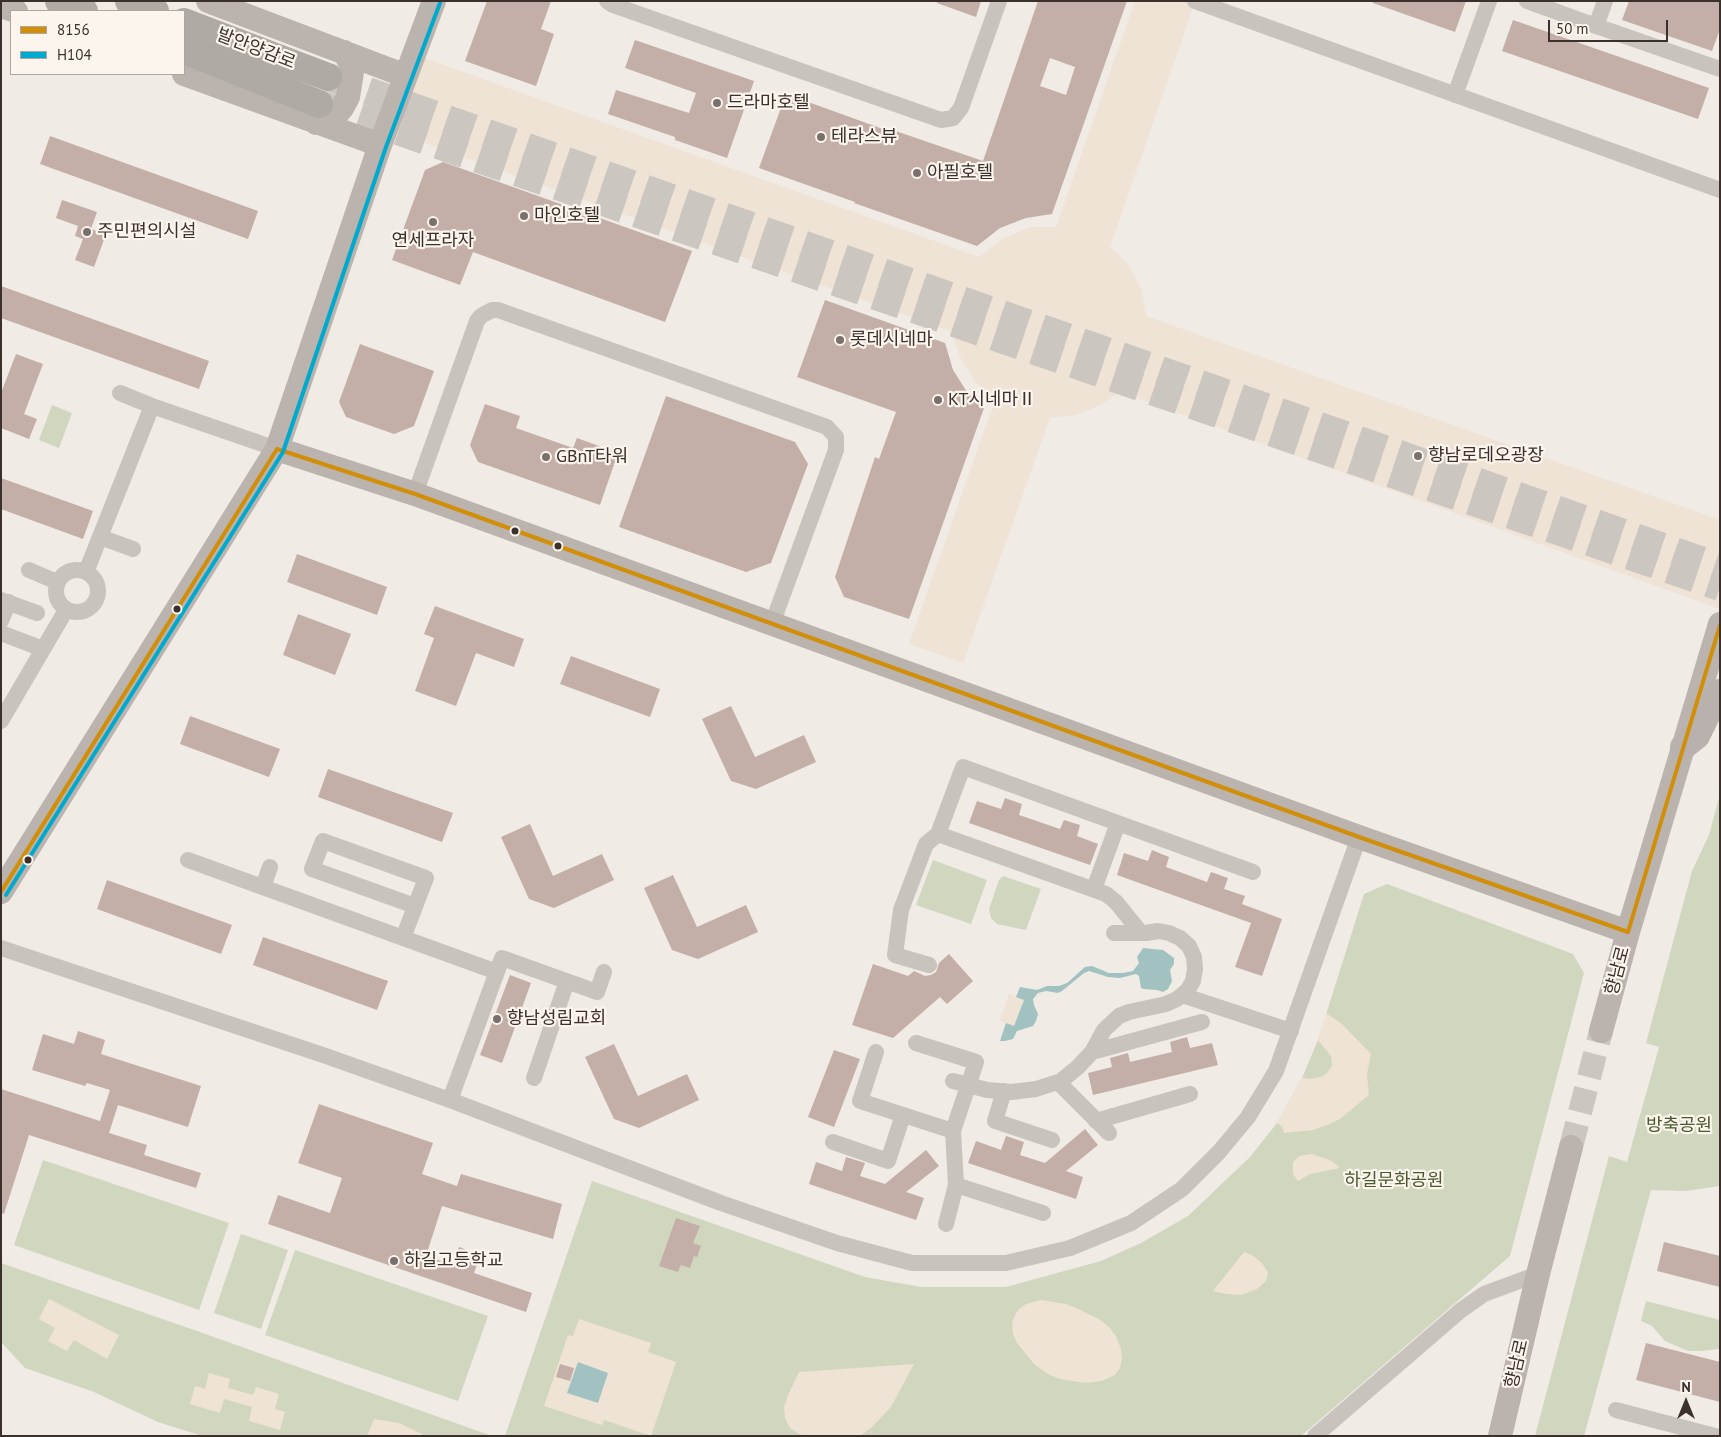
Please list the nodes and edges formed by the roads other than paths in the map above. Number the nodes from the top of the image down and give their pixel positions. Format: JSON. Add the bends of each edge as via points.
{"nodes":[{"id":1,"x":59,"y":1,"type":"edge"},
{"id":2,"x":129,"y":1,"type":"edge"},
{"id":3,"x":208,"y":1,"type":"edge"},
{"id":4,"x":434,"y":1,"type":"edge"},
{"id":5,"x":607,"y":1,"type":"edge"},
{"id":6,"x":999,"y":1,"type":"edge"},
{"id":7,"x":1194,"y":1,"type":"edge"},
{"id":8,"x":1489,"y":1,"type":"edge"},
{"id":9,"x":1527,"y":1,"type":"edge"},
{"id":10,"x":1605,"y":1,"type":"edge"},
{"id":11,"x":1,"y":6,"type":"edge"},
{"id":12,"x":13,"y":10,"type":"edge"},
{"id":13,"x":82,"y":10,"type":"edge"},
{"id":14,"x":152,"y":10,"type":"edge"},
{"id":15,"x":185,"y":22,"type":"edge"},
{"id":16,"x":1596,"y":26,"type":"junction"},
{"id":17,"x":185,"y":50,"type":"edge"},
{"id":18,"x":344,"y":52,"type":"junction"},
{"id":19,"x":1720,"y":70,"type":"edge"},
{"id":20,"x":185,"y":74,"type":"edge"},
{"id":21,"x":406,"y":76,"type":"junction"},
{"id":22,"x":328,"y":77,"type":"tunnel mouth"},
{"id":23,"x":1455,"y":95,"type":"junction"},
{"id":24,"x":318,"y":113,"type":"junction"},
{"id":25,"x":380,"y":145,"type":"junction"},
{"id":26,"x":1720,"y":190,"type":"edge"},
{"id":27,"x":120,"y":393,"type":"dead end"},
{"id":28,"x":152,"y":406,"type":"junction"},
{"id":29,"x":276,"y":449,"type":"junction"},
{"id":30,"x":415,"y":494,"type":"junction"},
{"id":31,"x":100,"y":537,"type":"junction"},
{"id":32,"x":133,"y":549,"type":"dead end"},
{"id":33,"x":29,"y":570,"type":"dead end"},
{"id":34,"x":86,"y":572,"type":"junction"},
{"id":35,"x":57,"y":582,"type":"junction"},
{"id":36,"x":5,"y":601,"type":"edge"},
{"id":37,"x":66,"y":610,"type":"junction"},
{"id":38,"x":37,"y":613,"type":"dead end"},
{"id":39,"x":1,"y":621,"type":"edge"},
{"id":40,"x":772,"y":624,"type":"junction"},
{"id":41,"x":1720,"y":624,"type":"edge"},
{"id":42,"x":1,"y":633,"type":"edge"},
{"id":43,"x":43,"y":649,"type":"junction"},
{"id":44,"x":1720,"y":692,"type":"edge"},
{"id":45,"x":1,"y":721,"type":"edge"},
{"id":46,"x":1683,"y":747,"type":"junction"},
{"id":47,"x":1118,"y":823,"type":"junction"},
{"id":48,"x":938,"y":834,"type":"junction"},
{"id":49,"x":1359,"y":838,"type":"junction"},
{"id":50,"x":188,"y":860,"type":"dead end"},
{"id":51,"x":270,"y":867,"type":"dead end"},
{"id":52,"x":1253,"y":872,"type":"dead end"},
{"id":53,"x":263,"y":887,"type":"junction"},
{"id":54,"x":1094,"y":889,"type":"junction"},
{"id":55,"x":1,"y":892,"type":"edge"},
{"id":56,"x":415,"y":906,"type":"junction"},
{"id":57,"x":1628,"y":932,"type":"junction"},
{"id":58,"x":1114,"y":933,"type":"dead end"},
{"id":59,"x":1141,"y":933,"type":"junction"},
{"id":60,"x":403,"y":938,"type":"junction"},
{"id":61,"x":1,"y":948,"type":"edge"},
{"id":62,"x":929,"y":965,"type":"dead end"},
{"id":63,"x":497,"y":972,"type":"junction"},
{"id":64,"x":604,"y":972,"type":"dead end"},
{"id":65,"x":567,"y":981,"type":"junction"},
{"id":66,"x":1182,"y":995,"type":"junction"},
{"id":67,"x":1202,"y":1022,"type":"dead end"},
{"id":68,"x":1291,"y":1031,"type":"junction"},
{"id":69,"x":1601,"y":1031,"type":"tunnel mouth"},
{"id":70,"x":916,"y":1043,"type":"dead end"},
{"id":71,"x":876,"y":1052,"type":"dead end"},
{"id":72,"x":1092,"y":1052,"type":"junction"},
{"id":73,"x":534,"y":1078,"type":"dead end"},
{"id":74,"x":1058,"y":1082,"type":"junction"},
{"id":75,"x":961,"y":1084,"type":"junction"},
{"id":76,"x":1004,"y":1092,"type":"junction"},
{"id":77,"x":1190,"y":1094,"type":"dead end"},
{"id":78,"x":450,"y":1100,"type":"junction"},
{"id":79,"x":904,"y":1115,"type":"junction"},
{"id":80,"x":1096,"y":1121,"type":"junction"},
{"id":81,"x":953,"y":1131,"type":"junction"},
{"id":82,"x":1109,"y":1133,"type":"dead end"},
{"id":83,"x":1052,"y":1140,"type":"dead end"},
{"id":84,"x":834,"y":1142,"type":"dead end"},
{"id":85,"x":1571,"y":1147,"type":"tunnel mouth"},
{"id":86,"x":956,"y":1185,"type":"junction"},
{"id":87,"x":1043,"y":1213,"type":"dead end"},
{"id":88,"x":946,"y":1224,"type":"dead end"},
{"id":89,"x":1538,"y":1274,"type":"junction"},
{"id":90,"x":1616,"y":1410,"type":"dead end"},
{"id":91,"x":1315,"y":1436,"type":"edge"},
{"id":92,"x":1500,"y":1436,"type":"edge"},
{"id":93,"x":1715,"y":1436,"type":"edge"}],
"edges":[{"from":1,"to":13,"type":"highway"},
{"from":2,"to":14,"type":"highway"},
{"from":3,"to":18,"type":"street"},
{"from":4,"to":21,"type":"street"},
{"from":5,"to":6,"type":"street","via":[[942,120],[953,118],[961,108]]},
{"from":7,"to":23,"type":"street"},
{"from":8,"to":23,"type":"street"},
{"from":9,"to":16,"type":"street"},
{"from":10,"to":16,"type":"street"},
{"from":11,"to":12,"type":"street"},
{"from":15,"to":22,"type":"highway","name":"발안양감로"},
{"from":16,"to":19,"type":"street"},
{"from":17,"to":24,"type":"highway","name":"발안양감로"},
{"from":18,"to":21,"type":"street"},
{"from":18,"to":24,"type":"street","via":[[352,72],[348,97],[334,117],[325,122]]},
{"from":20,"to":24,"type":"street"},
{"from":21,"to":25,"type":"street"},
{"from":23,"to":26,"type":"street"},
{"from":24,"to":25,"type":"street"},
{"from":25,"to":29,"type":"street"},
{"from":27,"to":28,"type":"street"},
{"from":28,"to":29,"type":"street"},
{"from":28,"to":31,"type":"street"},
{"from":29,"to":30,"type":"street"},
{"from":29,"to":55,"type":"street"},
{"from":30,"to":40,"type":"street"},
{"from":30,"to":40,"type":"street","via":[[477,321],[492,310],[828,428],[836,437],[836,450]]},
{"from":31,"to":32,"type":"street"},
{"from":31,"to":34,"type":"street"},
{"from":33,"to":35,"type":"street"},
{"from":34,"to":35,"type":"street","via":[[68,572]]},
{"from":34,"to":37,"type":"street","via":[[98,586],[94,605],[83,612]]},
{"from":35,"to":37,"type":"street","via":[[56,597]]},
{"from":36,"to":38,"type":"street"},
{"from":36,"to":39,"type":"street"},
{"from":37,"to":43,"type":"street"},
{"from":40,"to":49,"type":"street"},
{"from":41,"to":46,"type":"street","name":"향남로"},
{"from":42,"to":43,"type":"street"},
{"from":43,"to":45,"type":"street"},
{"from":44,"to":46,"type":"main road","via":[[1697,736]]},
{"from":46,"to":57,"type":"street","name":"향남로"},
{"from":47,"to":48,"type":"street","via":[[963,767]]},
{"from":47,"to":52,"type":"street"},
{"from":47,"to":54,"type":"street"},
{"from":48,"to":54,"type":"street"},
{"from":48,"to":62,"type":"street","via":[[926,844],[901,910],[895,955]]},
{"from":49,"to":57,"type":"street"},
{"from":49,"to":68,"type":"street"},
{"from":50,"to":53,"type":"street"},
{"from":51,"to":53,"type":"street"},
{"from":53,"to":60,"type":"street"},
{"from":54,"to":59,"type":"street","via":[[1116,902]]},
{"from":56,"to":56,"type":"street","via":[[426,878],[323,841],[312,869]]},
{"from":56,"to":60,"type":"street"},
{"from":57,"to":69,"type":"street","name":"향남로"},
{"from":58,"to":59,"type":"street"},
{"from":59,"to":66,"type":"street","via":[[1170,933],[1189,946],[1195,969],[1193,981]]},
{"from":60,"to":63,"type":"street"},
{"from":61,"to":78,"type":"street"},
{"from":63,"to":65,"type":"street","via":[[502,958]]},
{"from":63,"to":78,"type":"street"},
{"from":64,"to":65,"type":"street","via":[[597,992]]},
{"from":65,"to":73,"type":"street"},
{"from":66,"to":68,"type":"street"},
{"from":66,"to":72,"type":"street","via":[[1166,1004],[1119,1016],[1104,1030]]},
{"from":67,"to":72,"type":"street"},
{"from":68,"to":78,"type":"street","via":[[1276,1071],[1248,1116],[1219,1152],[1182,1189],[1132,1223],[1070,1248],[1006,1263],[912,1263],[837,1243],[721,1203]]},
{"from":70,"to":75,"type":"street","via":[[976,1062]]},
{"from":71,"to":79,"type":"street","via":[[860,1101]]},
{"from":72,"to":74,"type":"street"},
{"from":74,"to":76,"type":"street","via":[[1036,1089]]},
{"from":74,"to":80,"type":"street"},
{"from":75,"to":76,"type":"street"},
{"from":75,"to":81,"type":"street"},
{"from":76,"to":83,"type":"street","via":[[995,1121]]},
{"from":77,"to":80,"type":"street"},
{"from":79,"to":81,"type":"street"},
{"from":79,"to":84,"type":"street","via":[[887,1166]]},
{"from":80,"to":82,"type":"street"},
{"from":81,"to":86,"type":"street"},
{"from":85,"to":89,"type":"street","name":"향남로"},
{"from":86,"to":87,"type":"street"},
{"from":86,"to":88,"type":"street"},
{"from":89,"to":91,"type":"street","via":[[1484,1294],[1460,1311]]},
{"from":89,"to":92,"type":"street","name":"향남로"},
{"from":90,"to":93,"type":"street"}]}
